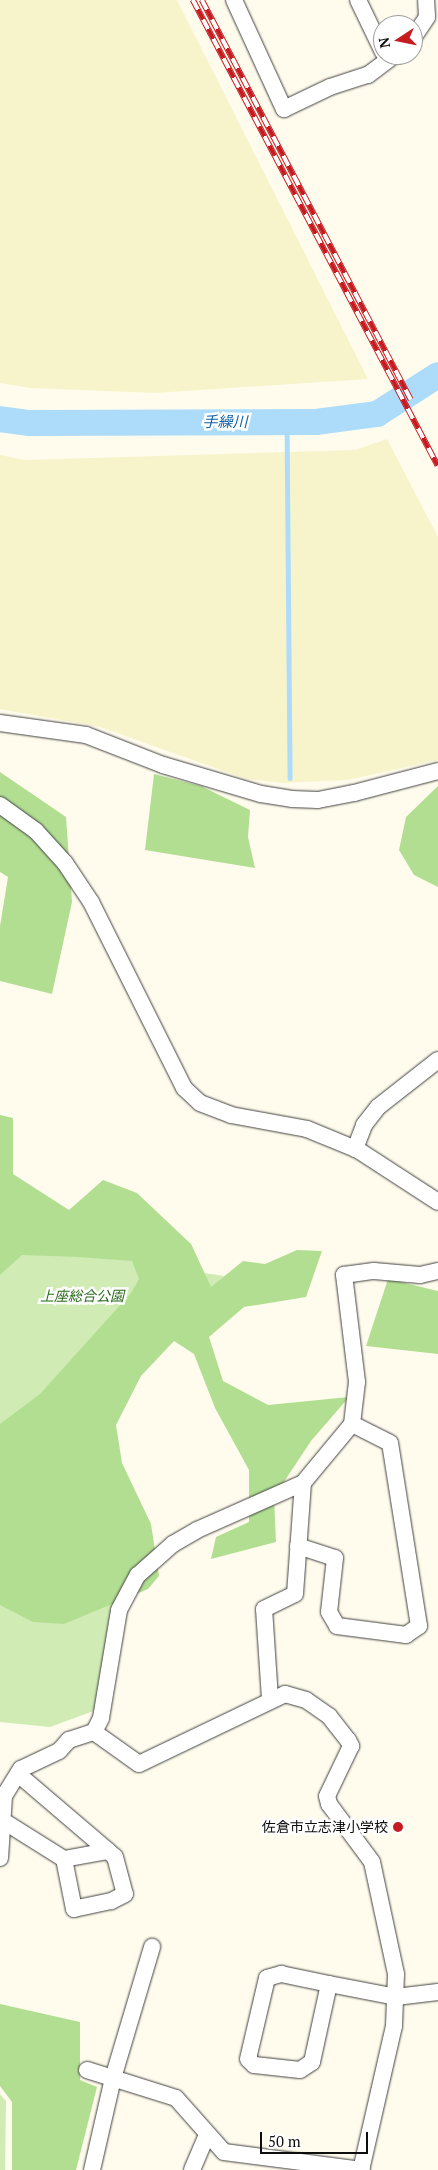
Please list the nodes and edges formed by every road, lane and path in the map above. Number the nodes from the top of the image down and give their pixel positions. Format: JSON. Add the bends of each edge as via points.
{"nodes":[{"id":1,"x":234,"y":0,"type":"edge"},
{"id":2,"x":358,"y":0,"type":"edge"},
{"id":3,"x":426,"y":0,"type":"edge"},
{"id":4,"x":423,"y":23,"type":"edge"},
{"id":5,"x":373,"y":29,"type":"edge"},
{"id":6,"x":378,"y":65,"type":"edge"},
{"id":7,"x":0,"y":722,"type":"edge"},
{"id":8,"x":438,"y":771,"type":"edge"},
{"id":9,"x":0,"y":805,"type":"edge"},
{"id":10,"x":438,"y":1060,"type":"edge"},
{"id":11,"x":355,"y":1149,"type":"junction"},
{"id":12,"x":438,"y":1202,"type":"edge"},
{"id":13,"x":438,"y":1271,"type":"edge"},
{"id":14,"x":352,"y":1424,"type":"junction"},
{"id":15,"x":302,"y":1483,"type":"junction"},
{"id":16,"x":298,"y":1546,"type":"junction"},
{"id":17,"x":270,"y":1699,"type":"junction"},
{"id":18,"x":94,"y":1732,"type":"junction"},
{"id":19,"x":18,"y":1774,"type":"junction"},
{"id":20,"x":2,"y":1795,"type":"edge"},
{"id":21,"x":5,"y":1822,"type":"junction"},
{"id":22,"x":108,"y":1851,"type":"junction"},
{"id":23,"x":0,"y":1858,"type":"edge"},
{"id":24,"x":64,"y":1859,"type":"junction"},
{"id":25,"x":152,"y":1947,"type":"dead end"},
{"id":26,"x":328,"y":1984,"type":"junction"},
{"id":27,"x":438,"y":1992,"type":"edge"},
{"id":28,"x":396,"y":1997,"type":"junction"},
{"id":29,"x":87,"y":2070,"type":"dead end"},
{"id":30,"x":113,"y":2078,"type":"junction"},
{"id":31,"x":207,"y":2134,"type":"junction"},
{"id":32,"x":253,"y":2163,"type":"edge"},
{"id":33,"x":92,"y":2170,"type":"edge"},
{"id":34,"x":192,"y":2170,"type":"edge"},
{"id":35,"x":361,"y":2170,"type":"edge"}],
"edges":[{"from":1,"to":6,"type":"street","via":[[284,109],[330,87],[368,75]]},
{"from":2,"to":5,"type":"street"},
{"from":3,"to":4,"type":"street","via":[[427,17]]},
{"from":7,"to":8,"type":"street","via":[[86,736],[162,766],[261,794],[292,799],[345,794]]},
{"from":9,"to":11,"type":"street","via":[[36,831],[65,863],[91,902],[184,1088],[200,1104],[231,1116],[307,1129]]},
{"from":10,"to":11,"type":"street","via":[[378,1107],[364,1125]]},
{"from":11,"to":12,"type":"street"},
{"from":13,"to":14,"type":"street","via":[[420,1275],[374,1272],[344,1275],[357,1382]]},
{"from":14,"to":15,"type":"street"},
{"from":14,"to":16,"type":"street","via":[[390,1443],[418,1626],[406,1635],[337,1626],[329,1612],[335,1558]]},
{"from":15,"to":16,"type":"street"},
{"from":15,"to":18,"type":"street","via":[[197,1530],[173,1544],[138,1575],[119,1610],[111,1672]]},
{"from":16,"to":17,"type":"street","via":[[295,1594],[264,1609]]},
{"from":17,"to":18,"type":"street","via":[[139,1764]]},
{"from":17,"to":28,"type":"street","via":[[285,1694],[306,1700],[329,1716],[351,1746],[328,1796],[329,1804],[372,1862],[396,1974]]},
{"from":18,"to":19,"type":"street","via":[[68,1740],[59,1751],[32,1762]]},
{"from":19,"to":20,"type":"street"},
{"from":19,"to":22,"type":"street"},
{"from":20,"to":21,"type":"street"},
{"from":21,"to":23,"type":"street"},
{"from":21,"to":24,"type":"street"},
{"from":22,"to":24,"type":"street"},
{"from":22,"to":24,"type":"street","via":[[115,1857],[125,1894],[74,1910]]},
{"from":25,"to":30,"type":"street"},
{"from":26,"to":26,"type":"street","via":[[312,2062],[300,2070],[254,2065],[248,2059],[267,1978],[281,1974]]},
{"from":26,"to":28,"type":"street"},
{"from":27,"to":28,"type":"street"},
{"from":28,"to":35,"type":"street","via":[[394,2026]]},
{"from":29,"to":30,"type":"street"},
{"from":30,"to":31,"type":"street","via":[[176,2098]]},
{"from":30,"to":33,"type":"street"},
{"from":31,"to":32,"type":"street","via":[[224,2152]]},
{"from":31,"to":34,"type":"street"},
{"from":32,"to":35,"type":"street"}]}
